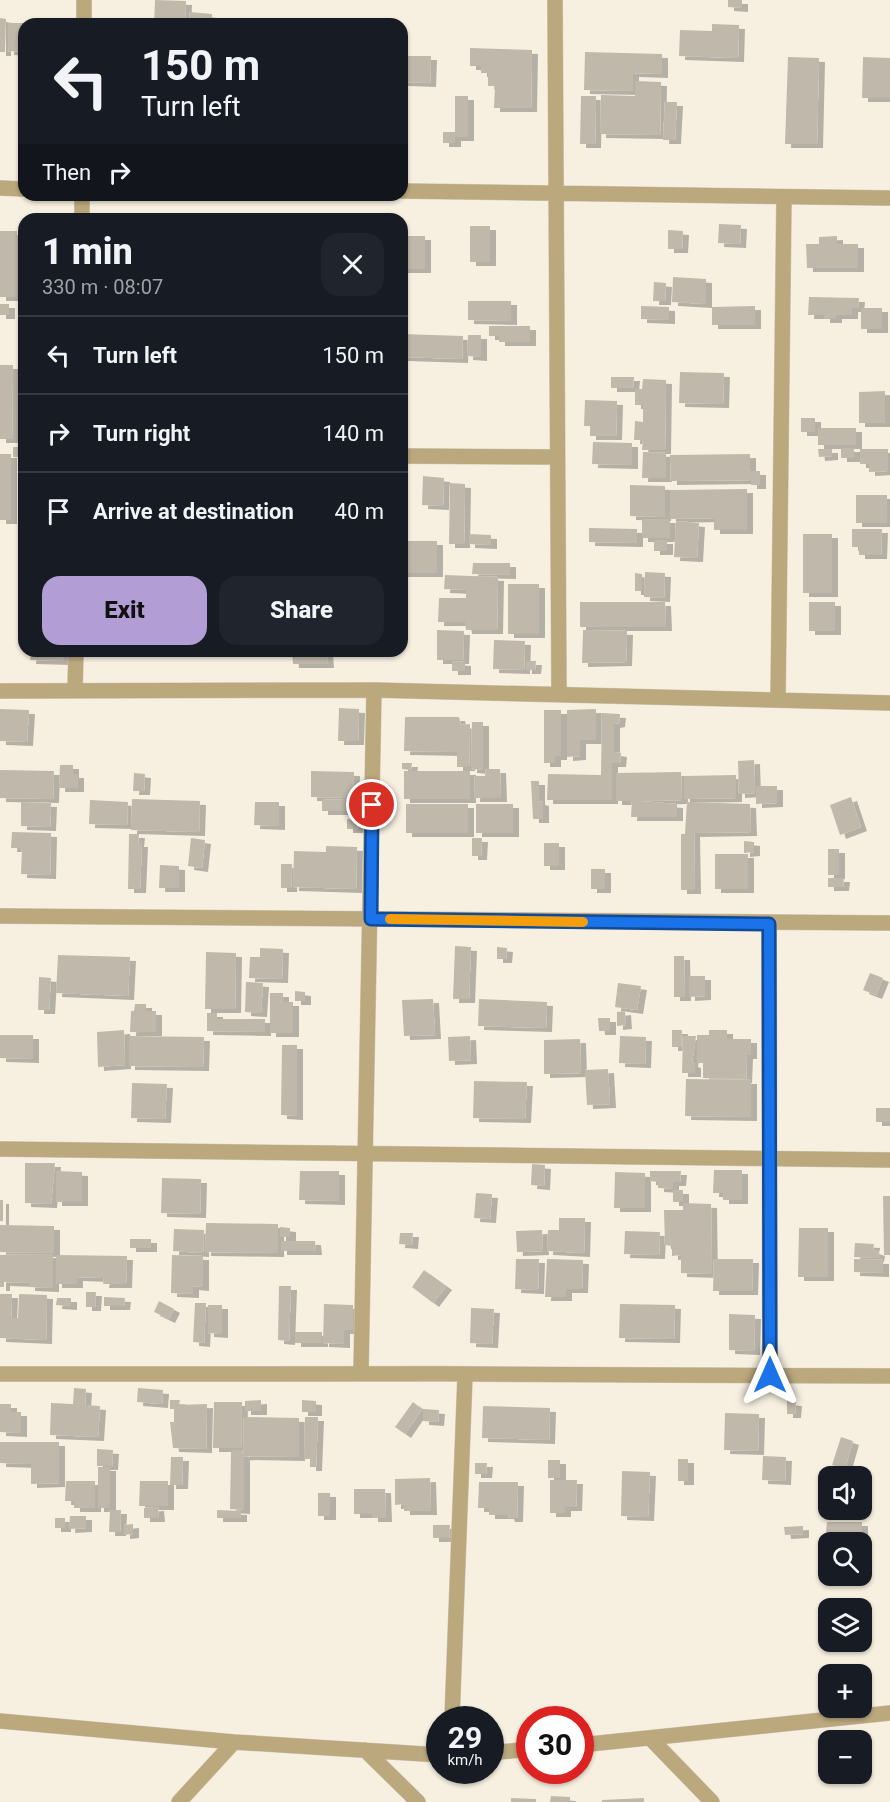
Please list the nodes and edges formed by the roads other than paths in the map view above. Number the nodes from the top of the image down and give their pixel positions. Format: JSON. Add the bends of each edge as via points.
{"nodes":[{"id":1,"x":84,"y":0,"type":"edge"},
{"id":2,"x":555,"y":0,"type":"edge"},
{"id":3,"x":84,"y":18,"type":"edge"},
{"id":4,"x":0,"y":188,"type":"edge"},
{"id":5,"x":18,"y":189,"type":"edge"},
{"id":6,"x":408,"y":191,"type":"edge"},
{"id":7,"x":556,"y":191,"type":"junction"},
{"id":8,"x":784,"y":197,"type":"junction"},
{"id":9,"x":890,"y":198,"type":"edge"},
{"id":10,"x":408,"y":456,"type":"edge"},
{"id":11,"x":557,"y":457,"type":"junction"},
{"id":12,"x":76,"y":657,"type":"edge"},
{"id":13,"x":374,"y":690,"type":"junction"},
{"id":14,"x":0,"y":691,"type":"edge"},
{"id":15,"x":75,"y":691,"type":"junction"},
{"id":16,"x":559,"y":693,"type":"junction"},
{"id":17,"x":778,"y":700,"type":"junction"},
{"id":18,"x":890,"y":702,"type":"edge"},
{"id":19,"x":0,"y":916,"type":"edge"},
{"id":20,"x":371,"y":919,"type":"junction"},
{"id":21,"x":890,"y":923,"type":"edge"},
{"id":22,"x":769,"y":924,"type":"junction"},
{"id":23,"x":0,"y":1149,"type":"edge"},
{"id":24,"x":365,"y":1155,"type":"junction"},
{"id":25,"x":769,"y":1160,"type":"junction"},
{"id":26,"x":890,"y":1160,"type":"edge"},
{"id":27,"x":361,"y":1372,"type":"junction"},
{"id":28,"x":0,"y":1374,"type":"edge"},
{"id":29,"x":770,"y":1375,"type":"junction"},
{"id":30,"x":465,"y":1376,"type":"junction"},
{"id":31,"x":890,"y":1376,"type":"edge"},
{"id":32,"x":452,"y":1706,"type":"edge"},
{"id":33,"x":890,"y":1713,"type":"edge"},
{"id":34,"x":0,"y":1721,"type":"edge"},
{"id":35,"x":651,"y":1739,"type":"junction"},
{"id":36,"x":234,"y":1742,"type":"junction"},
{"id":37,"x":594,"y":1744,"type":"edge"},
{"id":38,"x":365,"y":1750,"type":"junction"},
{"id":39,"x":426,"y":1754,"type":"edge"},
{"id":40,"x":179,"y":1802,"type":"edge"},
{"id":41,"x":418,"y":1802,"type":"edge"},
{"id":42,"x":712,"y":1802,"type":"edge"}],
"edges":[{"from":1,"to":3,"type":"street"},
{"from":2,"to":7,"type":"street"},
{"from":4,"to":5,"type":"street"},
{"from":6,"to":7,"type":"street"},
{"from":7,"to":8,"type":"street"},
{"from":7,"to":11,"type":"street"},
{"from":8,"to":9,"type":"street"},
{"from":8,"to":17,"type":"street"},
{"from":10,"to":11,"type":"street"},
{"from":11,"to":16,"type":"street"},
{"from":12,"to":15,"type":"street"},
{"from":13,"to":15,"type":"street"},
{"from":13,"to":16,"type":"street"},
{"from":13,"to":20,"type":"street"},
{"from":14,"to":15,"type":"street"},
{"from":16,"to":17,"type":"street"},
{"from":17,"to":18,"type":"street"},
{"from":19,"to":20,"type":"street"},
{"from":20,"to":22,"type":"street"},
{"from":20,"to":24,"type":"street"},
{"from":21,"to":22,"type":"street"},
{"from":22,"to":25,"type":"street"},
{"from":23,"to":24,"type":"street"},
{"from":24,"to":25,"type":"street"},
{"from":24,"to":27,"type":"street"},
{"from":25,"to":26,"type":"street"},
{"from":25,"to":29,"type":"street"},
{"from":27,"to":28,"type":"street"},
{"from":27,"to":30,"type":"street"},
{"from":29,"to":30,"type":"street"},
{"from":29,"to":31,"type":"street"},
{"from":30,"to":32,"type":"street"},
{"from":33,"to":35,"type":"street"},
{"from":34,"to":36,"type":"street"},
{"from":35,"to":37,"type":"street"},
{"from":35,"to":42,"type":"street"},
{"from":36,"to":38,"type":"street"},
{"from":36,"to":40,"type":"street"},
{"from":38,"to":39,"type":"street"},
{"from":38,"to":41,"type":"street"}]}
